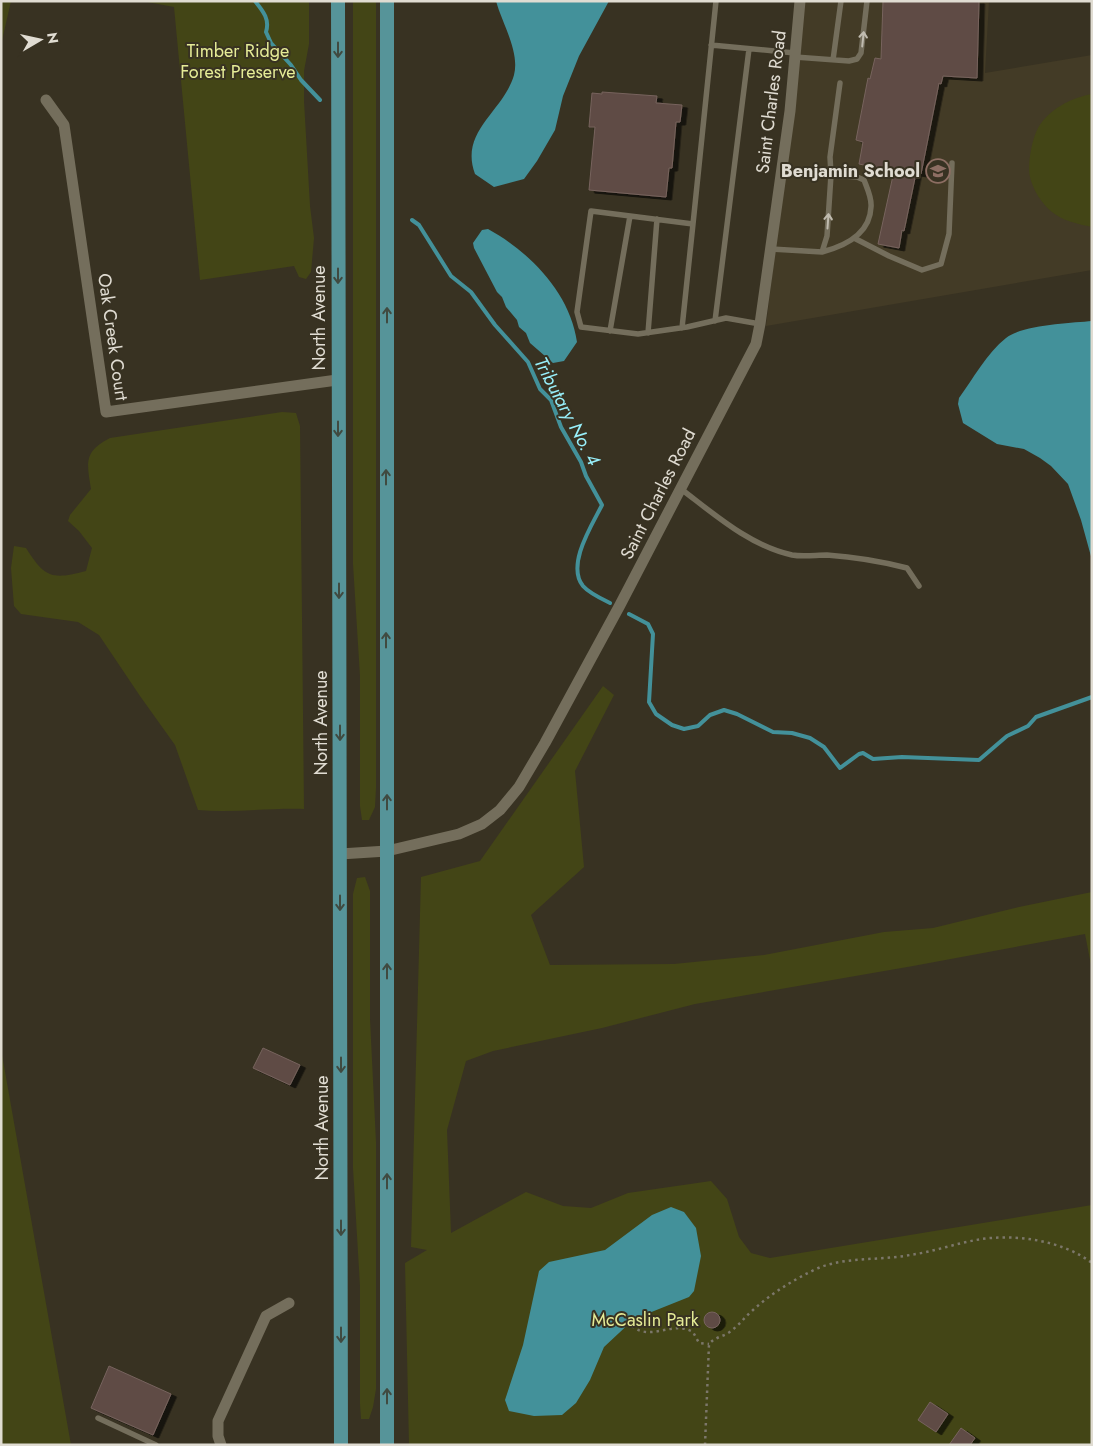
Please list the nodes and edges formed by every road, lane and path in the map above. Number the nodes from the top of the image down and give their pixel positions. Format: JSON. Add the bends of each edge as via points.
{"nodes":[{"id":1,"x":338,"y":1,"type":"edge"},
{"id":2,"x":387,"y":1,"type":"edge"},
{"id":3,"x":716,"y":1,"type":"edge"},
{"id":4,"x":800,"y":1,"type":"edge"},
{"id":5,"x":840,"y":1,"type":"edge"},
{"id":6,"x":867,"y":1,"type":"edge"},
{"id":7,"x":711,"y":46,"type":"junction"},
{"id":8,"x":749,"y":49,"type":"junction"},
{"id":9,"x":795,"y":55,"type":"junction"},
{"id":10,"x":833,"y":60,"type":"junction"},
{"id":11,"x":840,"y":83,"type":"dead end"},
{"id":12,"x":46,"y":100,"type":"dead end"},
{"id":13,"x":952,"y":163,"type":"dead end"},
{"id":14,"x":781,"y":172,"type":"junction"},
{"id":15,"x":831,"y":175,"type":"junction"},
{"id":16,"x":630,"y":216,"type":"junction"},
{"id":17,"x":657,"y":219,"type":"junction"},
{"id":18,"x":692,"y":224,"type":"junction"},
{"id":19,"x":854,"y":238,"type":"junction"},
{"id":20,"x":770,"y":249,"type":"junction"},
{"id":21,"x":822,"y":252,"type":"junction"},
{"id":22,"x":714,"y":321,"type":"junction"},
{"id":23,"x":760,"y":324,"type":"junction"},
{"id":24,"x":682,"y":328,"type":"junction"},
{"id":25,"x":610,"y":331,"type":"junction"},
{"id":26,"x":648,"y":333,"type":"junction"},
{"id":27,"x":337,"y":380,"type":"junction"},
{"id":28,"x":681,"y":489,"type":"junction"},
{"id":29,"x":919,"y":586,"type":"dead end"},
{"id":30,"x":388,"y":851,"type":"junction"},
{"id":31,"x":340,"y":854,"type":"junction"},
{"id":32,"x":1092,"y":1263,"type":"edge"},
{"id":33,"x":289,"y":1303,"type":"dead end"},
{"id":34,"x":632,"y":1326,"type":"dead end"},
{"id":35,"x":709,"y":1344,"type":"junction"},
{"id":36,"x":98,"y":1418,"type":"dead end"},
{"id":37,"x":156,"y":1445,"type":"edge"},
{"id":38,"x":221,"y":1445,"type":"edge"},
{"id":39,"x":341,"y":1445,"type":"edge"},
{"id":40,"x":387,"y":1445,"type":"edge"},
{"id":41,"x":705,"y":1445,"type":"edge"}],
"edges":[{"from":1,"to":27,"type":"main road","name":"North Avenue","one_way":true},
{"from":30,"to":2,"type":"main road","one_way":true},
{"from":3,"to":7,"type":"lane"},
{"from":4,"to":9,"type":"street","name":"Saint Charles Road"},
{"from":5,"to":10,"type":"lane"},
{"from":10,"to":6,"type":"lane","one_way":true,"via":[[857,59],[861,53]]},
{"from":7,"to":8,"type":"lane"},
{"from":7,"to":18,"type":"lane"},
{"from":8,"to":9,"type":"lane"},
{"from":8,"to":22,"type":"lane"},
{"from":9,"to":10,"type":"lane"},
{"from":9,"to":14,"type":"street","name":"Saint Charles Road"},
{"from":11,"to":15,"type":"lane","via":[[830,157]]},
{"from":12,"to":27,"type":"street","name":"Oak Creek Court","via":[[64,125],[106,412]]},
{"from":13,"to":19,"type":"lane","via":[[949,234],[941,264],[922,270]]},
{"from":14,"to":15,"type":"lane"},
{"from":14,"to":20,"type":"street","name":"Saint Charles Road"},
{"from":15,"to":19,"type":"lane","via":[[864,180],[872,206],[861,233]]},
{"from":21,"to":15,"type":"lane","one_way":true},
{"from":16,"to":17,"type":"lane"},
{"from":16,"to":25,"type":"lane"},
{"from":16,"to":25,"type":"lane","via":[[591,211],[577,312],[581,327]]},
{"from":17,"to":18,"type":"lane"},
{"from":17,"to":26,"type":"lane"},
{"from":18,"to":24,"type":"lane"},
{"from":19,"to":21,"type":"lane"},
{"from":20,"to":21,"type":"lane"},
{"from":20,"to":23,"type":"street","name":"Saint Charles Road"},
{"from":22,"to":23,"type":"lane","via":[[726,318]]},
{"from":22,"to":24,"type":"lane"},
{"from":23,"to":28,"type":"street","name":"Saint Charles Road","via":[[756,344]]},
{"from":24,"to":26,"type":"lane"},
{"from":25,"to":26,"type":"lane"},
{"from":27,"to":31,"type":"main road","name":"North Avenue","one_way":true},
{"from":28,"to":29,"type":"lane","via":[[761,544],[794,555],[876,560],[907,568]]},
{"from":28,"to":30,"type":"street","name":"Saint Charles Road","via":[[520,787],[500,810],[482,824],[459,834]]},
{"from":30,"to":31,"type":"street","name":"Saint Charles Road"},
{"from":40,"to":30,"type":"main road","one_way":true},
{"from":31,"to":39,"type":"main road","name":"North Avenue","one_way":true},
{"from":32,"to":35,"type":"path","via":[[1068,1248],[1054,1244],[993,1238],[911,1255],[835,1263],[786,1284],[731,1331]]},
{"from":33,"to":38,"type":"street","via":[[266,1316],[218,1421]]},
{"from":34,"to":35,"type":"path","via":[[640,1332],[651,1333],[682,1328],[693,1332],[699,1343]]},
{"from":35,"to":41,"type":"path"},
{"from":36,"to":37,"type":"lane"}]}
